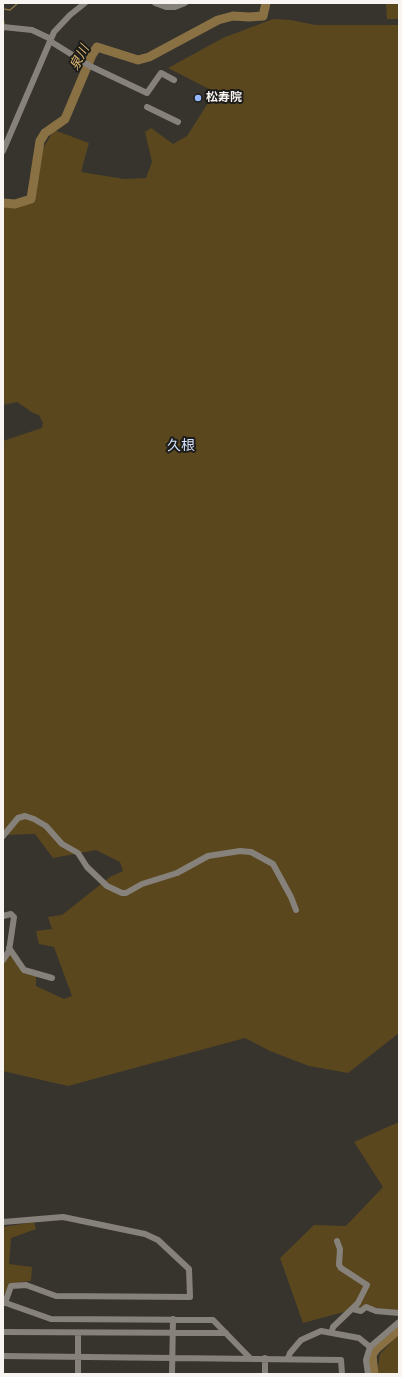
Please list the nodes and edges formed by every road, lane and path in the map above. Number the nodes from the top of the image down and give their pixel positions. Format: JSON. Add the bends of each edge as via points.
{"nodes":[{"id":1,"x":85,"y":3,"type":"edge"},
{"id":2,"x":155,"y":3,"type":"edge"},
{"id":3,"x":185,"y":3,"type":"edge"},
{"id":4,"x":3,"y":27,"type":"edge"},
{"id":5,"x":50,"y":40,"type":"junction"},
{"id":6,"x":174,"y":80,"type":"dead end"},
{"id":7,"x":147,"y":107,"type":"dead end"},
{"id":8,"x":178,"y":122,"type":"dead end"},
{"id":9,"x":3,"y":151,"type":"edge"},
{"id":10,"x":3,"y":836,"type":"edge"},
{"id":11,"x":296,"y":910,"type":"dead end"},
{"id":12,"x":3,"y":916,"type":"edge"},
{"id":13,"x":9,"y":948,"type":"junction"},
{"id":14,"x":3,"y":960,"type":"edge"},
{"id":15,"x":52,"y":978,"type":"dead end"},
{"id":16,"x":3,"y":1222,"type":"edge"},
{"id":17,"x":337,"y":1241,"type":"dead end"},
{"id":18,"x":4,"y":1302,"type":"edge"},
{"id":19,"x":353,"y":1309,"type":"junction"},
{"id":20,"x":399,"y":1313,"type":"edge"},
{"id":21,"x":173,"y":1319,"type":"junction"},
{"id":22,"x":399,"y":1322,"type":"edge"},
{"id":23,"x":332,"y":1331,"type":"junction"},
{"id":24,"x":3,"y":1332,"type":"edge"},
{"id":25,"x":78,"y":1333,"type":"junction"},
{"id":26,"x":226,"y":1333,"type":"junction"},
{"id":27,"x":173,"y":1334,"type":"junction"},
{"id":28,"x":370,"y":1347,"type":"junction"},
{"id":29,"x":3,"y":1356,"type":"edge"},
{"id":30,"x":78,"y":1357,"type":"junction"},
{"id":31,"x":172,"y":1357,"type":"junction"},
{"id":32,"x":250,"y":1358,"type":"junction"},
{"id":33,"x":265,"y":1358,"type":"junction"},
{"id":34,"x":288,"y":1358,"type":"junction"},
{"id":35,"x":78,"y":1374,"type":"edge"},
{"id":36,"x":172,"y":1374,"type":"edge"},
{"id":37,"x":265,"y":1374,"type":"edge"},
{"id":38,"x":342,"y":1374,"type":"edge"},
{"id":39,"x":368,"y":1374,"type":"edge"}],
"edges":[{"from":1,"to":5,"type":"street","via":[[61,23]]},
{"from":2,"to":3,"type":"street","via":[[166,7]]},
{"from":4,"to":5,"type":"street","via":[[32,30]]},
{"from":5,"to":6,"type":"street","via":[[88,64],[146,93],[161,73]]},
{"from":5,"to":9,"type":"street"},
{"from":7,"to":8,"type":"street"},
{"from":10,"to":11,"type":"street","via":[[18,818],[25,816],[34,819],[46,826],[62,844],[78,853],[87,867],[107,886],[122,893],[177,873],[208,856],[240,851],[251,852],[273,864],[292,897]]},
{"from":12,"to":13,"type":"street","via":[[11,914],[14,917]]},
{"from":13,"to":14,"type":"street"},
{"from":13,"to":15,"type":"street","via":[[24,970]]},
{"from":16,"to":18,"type":"street","via":[[63,1217],[145,1234],[158,1240],[188,1269],[190,1297],[56,1296],[26,1285],[11,1286]]},
{"from":17,"to":19,"type":"street","via":[[341,1268],[367,1285]]},
{"from":18,"to":21,"type":"street","via":[[51,1319]]},
{"from":19,"to":20,"type":"street","via":[[361,1311],[366,1307],[376,1311]]},
{"from":19,"to":23,"type":"street","via":[[333,1327]]},
{"from":21,"to":26,"type":"street","via":[[213,1320]]},
{"from":21,"to":27,"type":"street"},
{"from":22,"to":28,"type":"street"},
{"from":23,"to":28,"type":"street","via":[[359,1338]]},
{"from":23,"to":34,"type":"street","via":[[321,1331],[301,1340]]},
{"from":24,"to":25,"type":"street"},
{"from":25,"to":27,"type":"street"},
{"from":25,"to":30,"type":"street"},
{"from":26,"to":27,"type":"street"},
{"from":26,"to":32,"type":"street"},
{"from":27,"to":31,"type":"street"},
{"from":28,"to":39,"type":"street","via":[[366,1360]]},
{"from":29,"to":30,"type":"street"},
{"from":30,"to":31,"type":"street"},
{"from":30,"to":35,"type":"street"},
{"from":31,"to":32,"type":"street"},
{"from":31,"to":36,"type":"street"},
{"from":32,"to":33,"type":"street"},
{"from":33,"to":34,"type":"street"},
{"from":33,"to":37,"type":"street"},
{"from":34,"to":38,"type":"street","via":[[342,1360]]}]}
